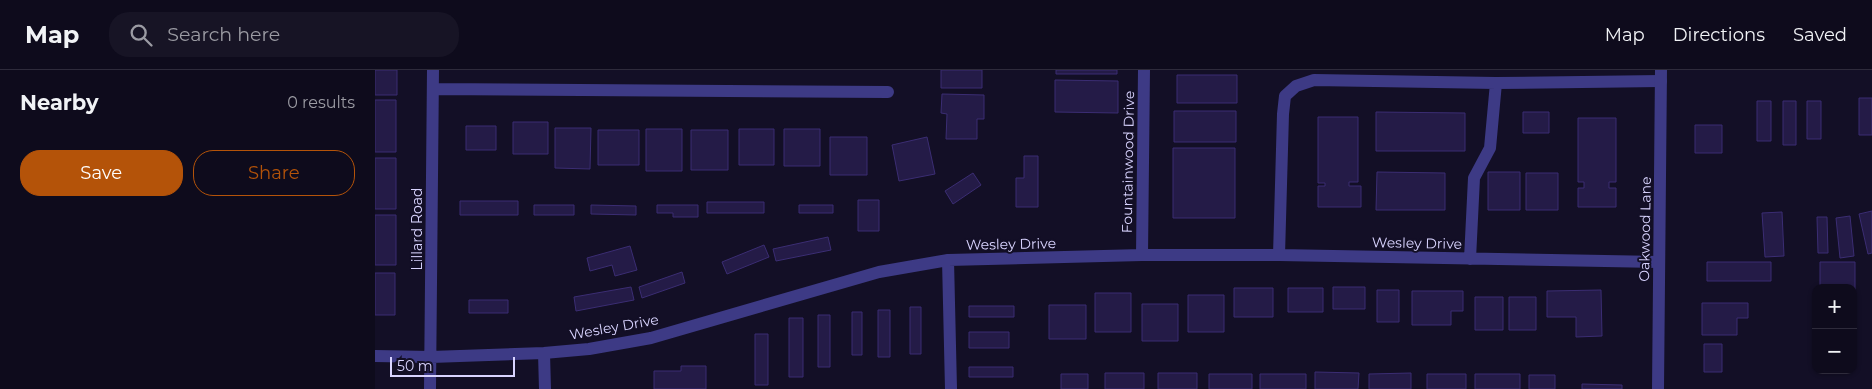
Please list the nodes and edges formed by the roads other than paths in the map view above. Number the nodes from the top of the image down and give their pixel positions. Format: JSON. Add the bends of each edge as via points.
{"nodes":[{"id":1,"x":433,"y":70,"type":"edge"},
{"id":2,"x":1144,"y":70,"type":"edge"},
{"id":3,"x":1661,"y":76,"type":"edge"},
{"id":4,"x":1496,"y":83,"type":"junction"},
{"id":5,"x":433,"y":89,"type":"junction"},
{"id":6,"x":888,"y":92,"type":"dead end"},
{"id":7,"x":1141,"y":255,"type":"junction"},
{"id":8,"x":1279,"y":255,"type":"junction"},
{"id":9,"x":949,"y":260,"type":"junction"},
{"id":10,"x":1469,"y":260,"type":"junction"},
{"id":11,"x":1659,"y":262,"type":"junction"},
{"id":12,"x":544,"y":353,"type":"junction"},
{"id":13,"x":375,"y":356,"type":"edge"},
{"id":14,"x":431,"y":357,"type":"junction"},
{"id":15,"x":430,"y":389,"type":"edge"},
{"id":16,"x":545,"y":389,"type":"edge"},
{"id":17,"x":951,"y":389,"type":"edge"},
{"id":18,"x":1658,"y":389,"type":"edge"}],
"edges":[{"from":1,"to":5,"type":"street","name":"Lillard Road"},
{"from":2,"to":7,"type":"street","name":"Fountainwood Drive"},
{"from":3,"to":4,"type":"street"},
{"from":3,"to":11,"type":"street","name":"Oakwood Lane"},
{"from":4,"to":8,"type":"street","via":[[1315,80],[1296,86],[1285,96],[1283,114]]},
{"from":4,"to":10,"type":"street","via":[[1490,148],[1473,178]]},
{"from":5,"to":6,"type":"street"},
{"from":5,"to":14,"type":"street","name":"Lillard Road"},
{"from":7,"to":8,"type":"street","name":"Wesley Drive"},
{"from":7,"to":9,"type":"street","name":"Wesley Drive"},
{"from":8,"to":10,"type":"street","name":"Wesley Drive"},
{"from":9,"to":12,"type":"street","name":"Wesley Drive","via":[[879,272],[651,338]]},
{"from":9,"to":17,"type":"street"},
{"from":10,"to":11,"type":"street","name":"Wesley Drive"},
{"from":11,"to":18,"type":"street","name":"Oakwood Lane"},
{"from":12,"to":14,"type":"street","name":"Wesley Drive"},
{"from":12,"to":16,"type":"street"},
{"from":13,"to":14,"type":"street","name":"Wesley Drive"},
{"from":14,"to":15,"type":"street","name":"Lillard Road"}]}
